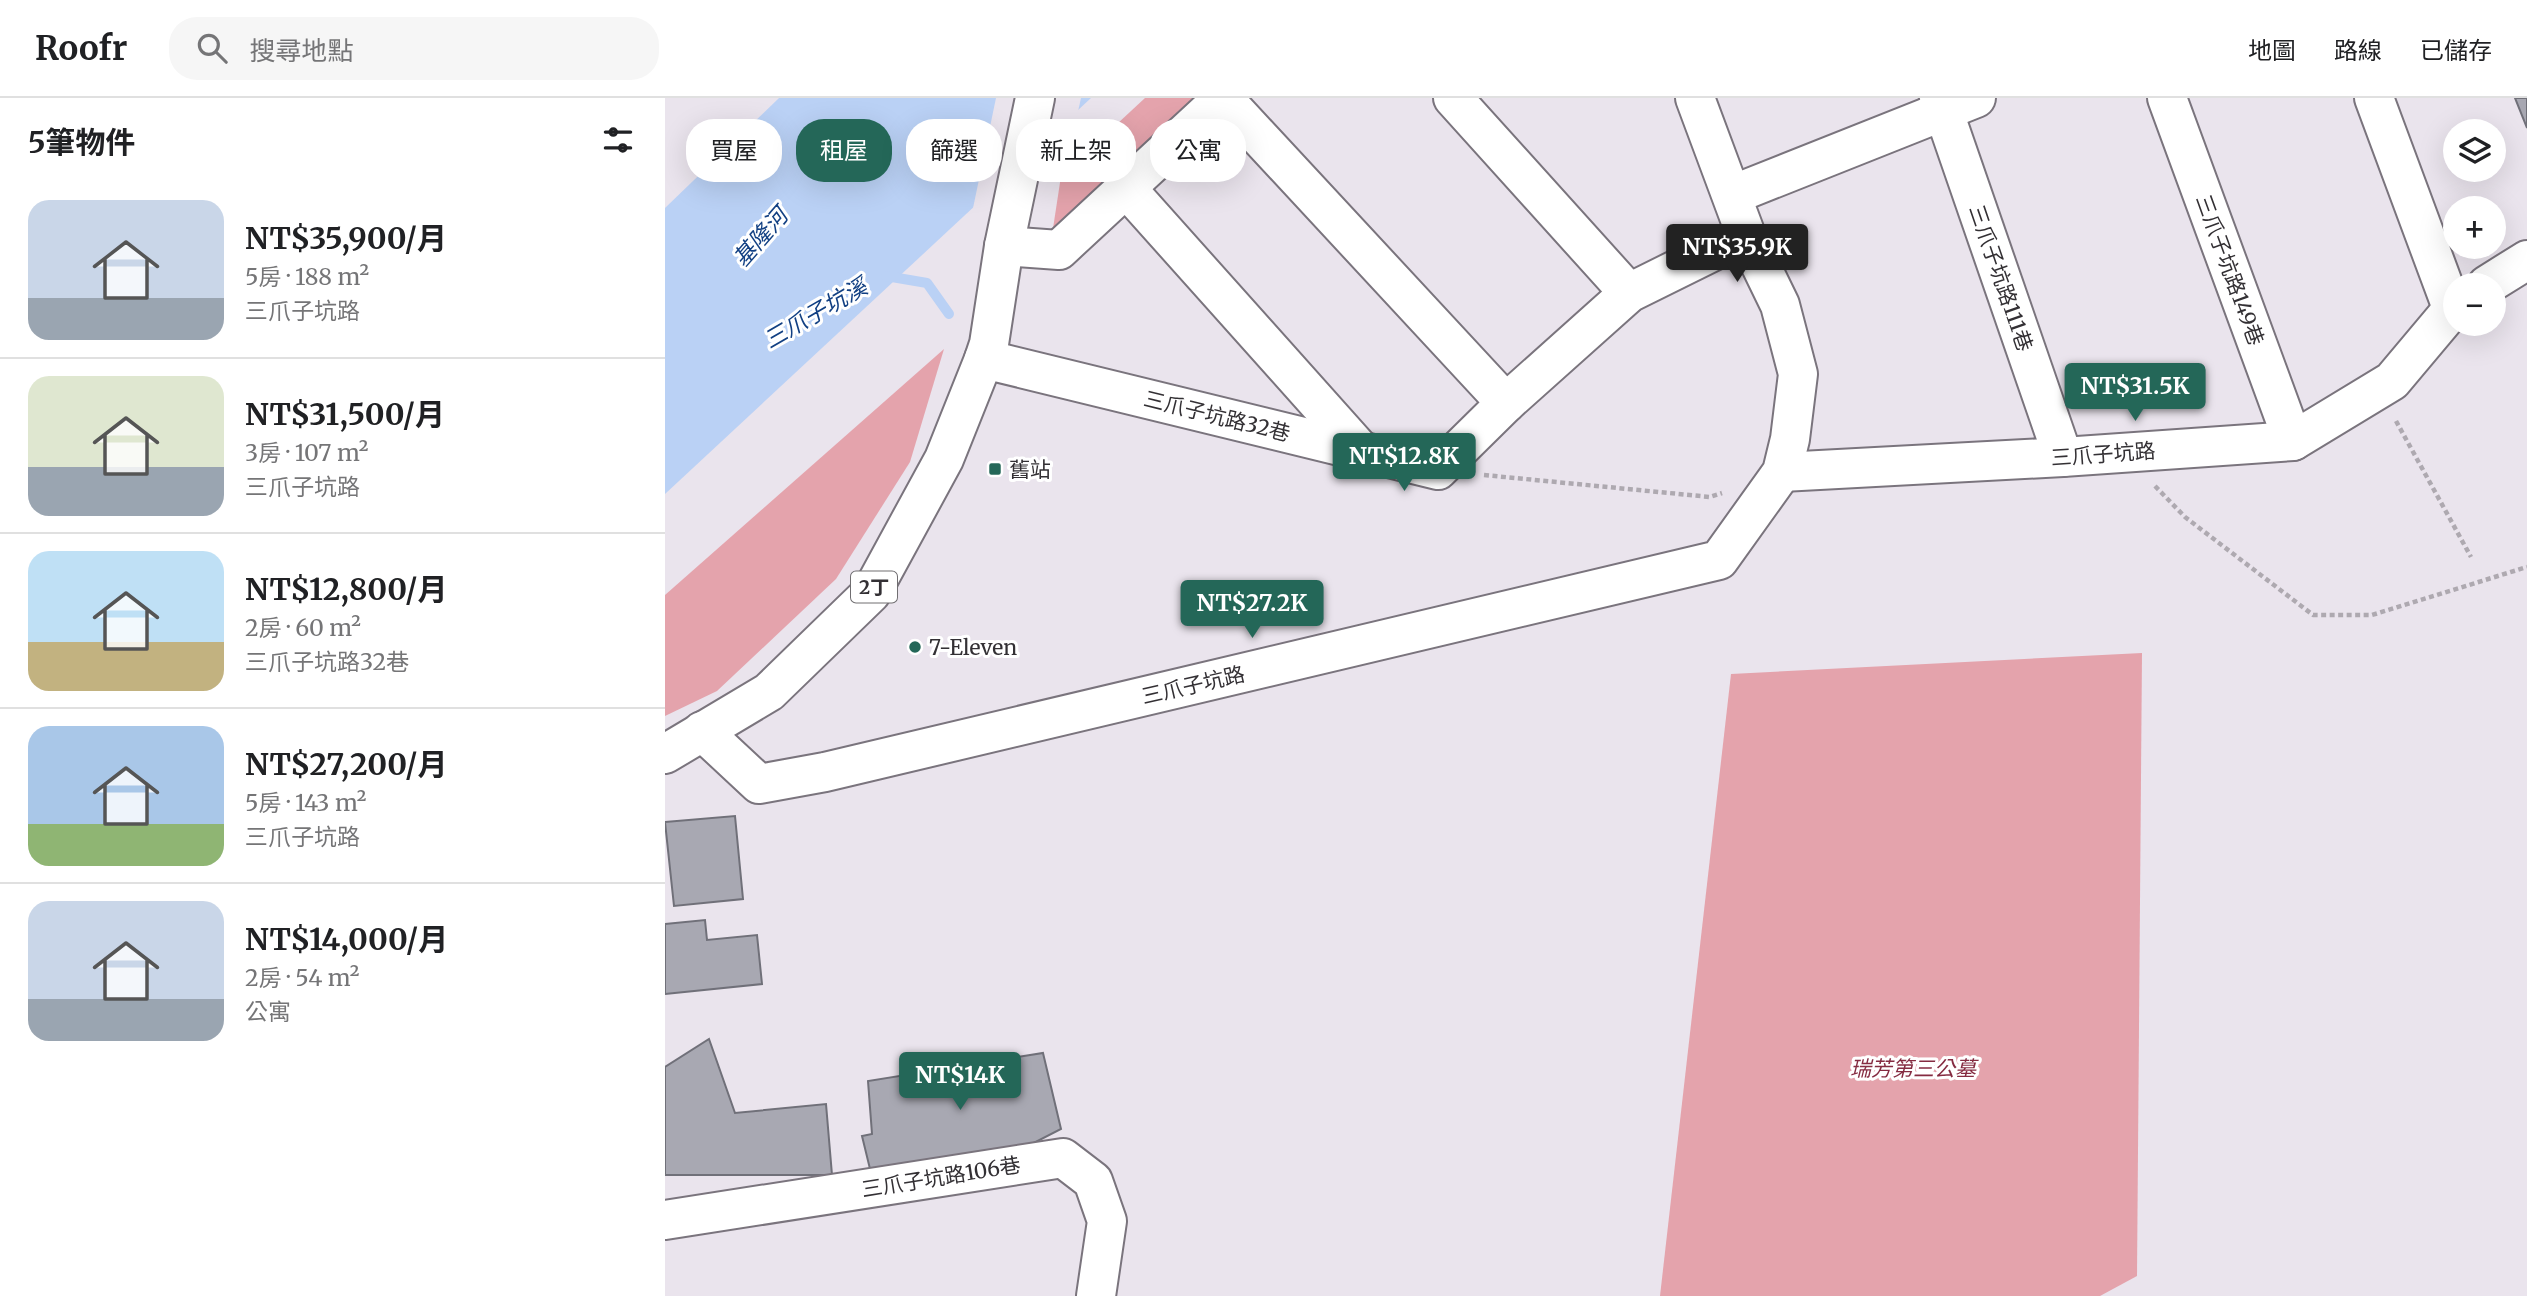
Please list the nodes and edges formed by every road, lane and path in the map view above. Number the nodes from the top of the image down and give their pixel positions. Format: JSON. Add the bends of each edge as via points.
{"nodes":[{"id":1,"x":1035,"y":98,"type":"edge"},
{"id":2,"x":1223,"y":98,"type":"edge"},
{"id":3,"x":1453,"y":98,"type":"edge"},
{"id":4,"x":1695,"y":98,"type":"edge"},
{"id":5,"x":2167,"y":98,"type":"edge"},
{"id":6,"x":2374,"y":98,"type":"edge"},
{"id":7,"x":1953,"y":103,"type":"edge"},
{"id":8,"x":1126,"y":188,"type":"junction"},
{"id":9,"x":1732,"y":195,"type":"junction"},
{"id":10,"x":1746,"y":235,"type":"junction"},
{"id":11,"x":1004,"y":246,"type":"junction"},
{"id":12,"x":2527,"y":260,"type":"edge"},
{"id":13,"x":2506,"y":273,"type":"edge"},
{"id":14,"x":2443,"y":278,"type":"edge"},
{"id":15,"x":1629,"y":293,"type":"junction"},
{"id":16,"x":2443,"y":320,"type":"edge"},
{"id":17,"x":984,"y":359,"type":"junction"},
{"id":18,"x":2379,"y":390,"type":"junction"},
{"id":19,"x":1506,"y":403,"type":"junction"},
{"id":20,"x":2293,"y":441,"type":"junction"},
{"id":21,"x":1362,"y":452,"type":"junction"},
{"id":22,"x":2122,"y":453,"type":"junction"},
{"id":23,"x":2063,"y":457,"type":"junction"},
{"id":24,"x":1438,"y":470,"type":"junction"},
{"id":25,"x":1782,"y":472,"type":"junction"},
{"id":26,"x":2471,"y":558,"type":"dead end"},
{"id":27,"x":2527,"y":567,"type":"edge"},
{"id":28,"x":702,"y":732,"type":"junction"},
{"id":29,"x":665,"y":754,"type":"edge"},
{"id":30,"x":665,"y":1220,"type":"edge"},
{"id":31,"x":1096,"y":1296,"type":"edge"}],
"edges":[{"from":1,"to":11,"type":"street","number":"2丁"},
{"from":2,"to":8,"type":"street"},
{"from":2,"to":19,"type":"street"},
{"from":3,"to":15,"type":"street"},
{"from":4,"to":9,"type":"street","name":"三爪子坑路"},
{"from":5,"to":20,"type":"street","name":"三爪子坑路149巷"},
{"from":6,"to":14,"type":"street"},
{"from":7,"to":9,"type":"street"},
{"from":7,"to":23,"type":"street","name":"三爪子坑路111巷"},
{"from":8,"to":11,"type":"street","via":[[1059,250]]},
{"from":8,"to":21,"type":"street"},
{"from":9,"to":10,"type":"street","name":"三爪子坑路"},
{"from":10,"to":15,"type":"street"},
{"from":10,"to":25,"type":"street","name":"三爪子坑路","via":[[1780,305],[1798,374]]},
{"from":11,"to":17,"type":"street","number":"2丁"},
{"from":12,"to":13,"type":"street"},
{"from":15,"to":19,"type":"street"},
{"from":16,"to":18,"type":"street","name":"三爪子坑路","via":[[2392,381]]},
{"from":17,"to":21,"type":"street","name":"三爪子坑路32巷"},
{"from":17,"to":28,"type":"street","number":"2丁","via":[[944,459],[871,593],[769,692]]},
{"from":18,"to":20,"type":"street","name":"三爪子坑路"},
{"from":18,"to":26,"type":"path"},
{"from":19,"to":24,"type":"street"},
{"from":20,"to":22,"type":"street","name":"三爪子坑路"},
{"from":21,"to":24,"type":"street","name":"三爪子坑路32巷"},
{"from":22,"to":23,"type":"street","name":"三爪子坑路"},
{"from":22,"to":27,"type":"path","via":[[2185,517],[2313,615],[2372,615]]},
{"from":23,"to":25,"type":"street","name":"三爪子坑路"},
{"from":24,"to":25,"type":"path","via":[[1710,497]]},
{"from":25,"to":28,"type":"street","name":"三爪子坑路","via":[[1719,560],[1705,564],[759,784]]},
{"from":28,"to":29,"type":"street","number":"2丁"},
{"from":30,"to":31,"type":"street","name":"三爪子坑路106巷","via":[[1063,1158],[1093,1181],[1107,1221]]}]}
